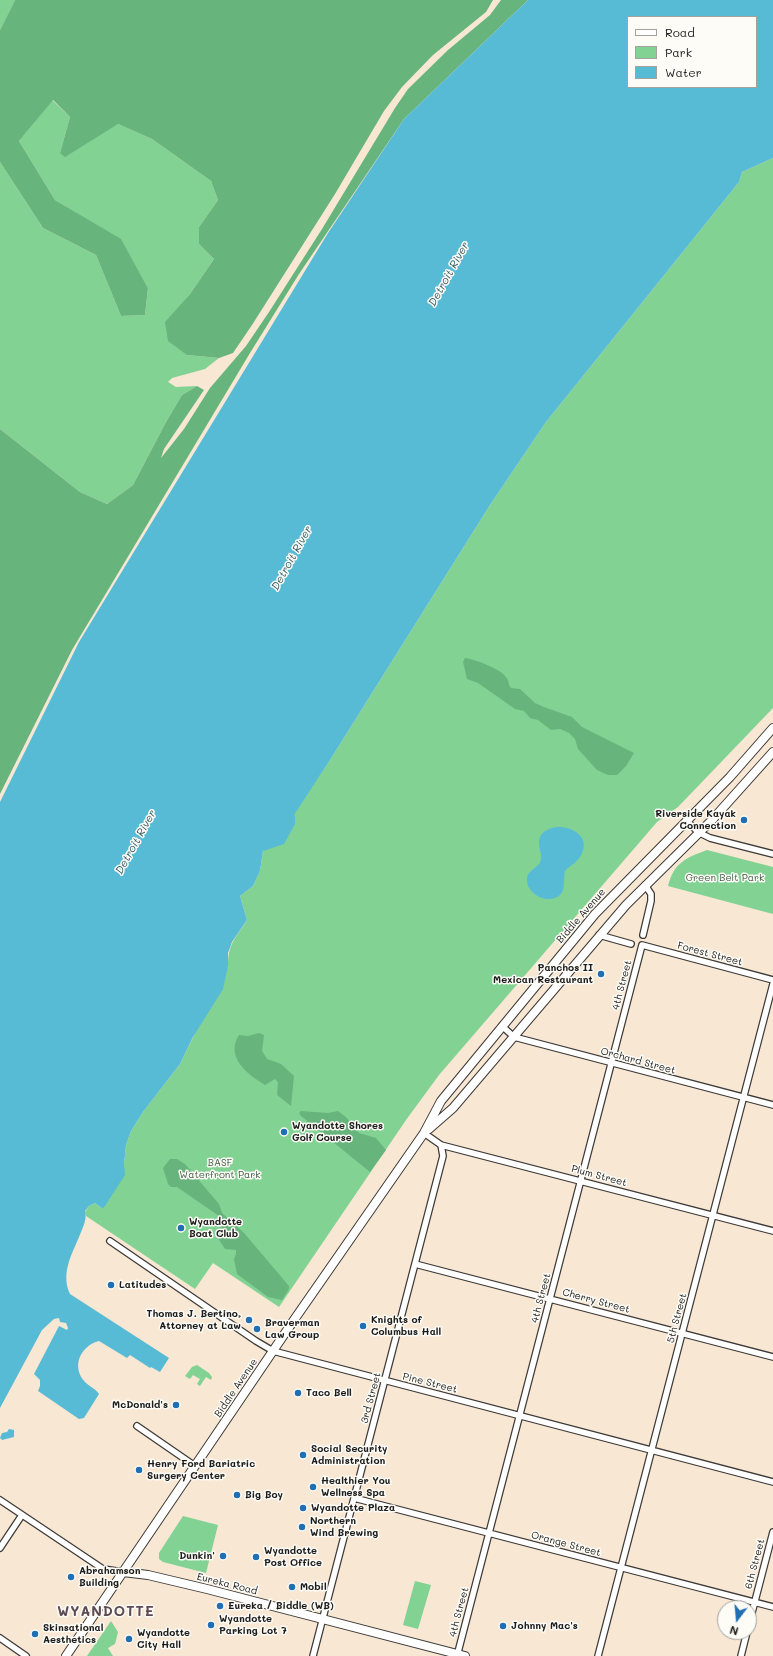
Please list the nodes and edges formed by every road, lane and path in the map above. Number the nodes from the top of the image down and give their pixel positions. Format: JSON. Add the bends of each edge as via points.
{"nodes":[{"id":1,"x":773,"y":728,"type":"edge"},
{"id":2,"x":773,"y":752,"type":"edge"},
{"id":3,"x":687,"y":821,"type":"junction"},
{"id":4,"x":698,"y":832,"type":"junction"},
{"id":5,"x":773,"y":854,"type":"edge"},
{"id":6,"x":645,"y":885,"type":"junction"},
{"id":7,"x":599,"y":935,"type":"junction"},
{"id":8,"x":643,"y":935,"type":"dead end"},
{"id":9,"x":631,"y":944,"type":"dead end"},
{"id":10,"x":642,"y":945,"type":"joint"},
{"id":11,"x":773,"y":980,"type":"edge"},
{"id":12,"x":773,"y":984,"type":"edge"},
{"id":13,"x":502,"y":1026,"type":"junction"},
{"id":14,"x":514,"y":1037,"type":"junction"},
{"id":15,"x":610,"y":1063,"type":"junction"},
{"id":16,"x":744,"y":1098,"type":"junction"},
{"id":17,"x":773,"y":1105,"type":"edge"},
{"id":18,"x":424,"y":1134,"type":"junction"},
{"id":19,"x":441,"y":1145,"type":"junction"},
{"id":20,"x":580,"y":1181,"type":"junction"},
{"id":21,"x":714,"y":1215,"type":"junction"},
{"id":22,"x":773,"y":1231,"type":"edge"},
{"id":23,"x":110,"y":1241,"type":"dead end"},
{"id":24,"x":415,"y":1264,"type":"junction"},
{"id":25,"x":550,"y":1298,"type":"junction"},
{"id":26,"x":683,"y":1333,"type":"junction"},
{"id":27,"x":273,"y":1351,"type":"junction"},
{"id":28,"x":773,"y":1356,"type":"edge"},
{"id":29,"x":384,"y":1381,"type":"junction"},
{"id":30,"x":519,"y":1416,"type":"junction"},
{"id":31,"x":137,"y":1426,"type":"dead end"},
{"id":32,"x":652,"y":1450,"type":"junction"},
{"id":33,"x":196,"y":1466,"type":"junction"},
{"id":34,"x":773,"y":1482,"type":"edge"},
{"id":35,"x":354,"y":1498,"type":"junction"},
{"id":36,"x":0,"y":1500,"type":"edge"},
{"id":37,"x":22,"y":1515,"type":"junction"},
{"id":38,"x":773,"y":1532,"type":"edge"},
{"id":39,"x":489,"y":1533,"type":"junction"},
{"id":40,"x":0,"y":1548,"type":"edge"},
{"id":41,"x":621,"y":1568,"type":"junction"},
{"id":42,"x":123,"y":1572,"type":"junction"},
{"id":43,"x":743,"y":1600,"type":"edge"},
{"id":44,"x":755,"y":1600,"type":"edge"},
{"id":45,"x":757,"y":1604,"type":"edge"},
{"id":46,"x":773,"y":1608,"type":"edge"},
{"id":47,"x":322,"y":1619,"type":"junction"},
{"id":48,"x":0,"y":1638,"type":"edge"},
{"id":49,"x":745,"y":1640,"type":"edge"},
{"id":50,"x":460,"y":1655,"type":"edge"},
{"id":51,"x":26,"y":1656,"type":"edge"},
{"id":52,"x":66,"y":1656,"type":"edge"},
{"id":53,"x":313,"y":1656,"type":"edge"},
{"id":54,"x":598,"y":1656,"type":"edge"},
{"id":55,"x":740,"y":1656,"type":"edge"}],
"edges":[{"from":1,"to":3,"type":"main road","name":"Biddle Avenue","via":[[742,765]]},
{"from":2,"to":4,"type":"main road","name":"Biddle Avenue","via":[[712,820]]},
{"from":3,"to":4,"type":"street"},
{"from":3,"to":13,"type":"main road","name":"Biddle Avenue","via":[[595,914]]},
{"from":4,"to":5,"type":"street","via":[[710,838]]},
{"from":4,"to":6,"type":"main road","name":"Biddle Avenue"},
{"from":6,"to":7,"type":"main road","name":"Biddle Avenue"},
{"from":6,"to":8,"type":"street","via":[[652,894],[652,901]]},
{"from":7,"to":9,"type":"street"},
{"from":7,"to":14,"type":"main road","name":"Biddle Avenue"},
{"from":10,"to":11,"type":"street","name":"Forest Street"},
{"from":10,"to":15,"type":"street","name":"4th Street"},
{"from":12,"to":16,"type":"street","name":"5th Street"},
{"from":13,"to":14,"type":"street","name":"Orchard Street"},
{"from":13,"to":18,"type":"main road","name":"Biddle Avenue","via":[[441,1101]]},
{"from":14,"to":15,"type":"street","name":"Orchard Street"},
{"from":14,"to":18,"type":"main road","name":"Biddle Avenue","via":[[453,1108]]},
{"from":15,"to":16,"type":"street","name":"Orchard Street"},
{"from":15,"to":20,"type":"street","name":"4th Street"},
{"from":16,"to":17,"type":"street","name":"Orchard Street"},
{"from":16,"to":21,"type":"street","name":"5th Street"},
{"from":18,"to":19,"type":"street","name":"Plum Street"},
{"from":18,"to":27,"type":"main road","name":"Biddle Avenue"},
{"from":19,"to":20,"type":"street","name":"Plum Street"},
{"from":19,"to":24,"type":"street","name":"3rd Street","via":[[443,1156]]},
{"from":20,"to":21,"type":"street","name":"Plum Street"},
{"from":20,"to":25,"type":"street","name":"4th Street"},
{"from":21,"to":22,"type":"street","name":"Plum Street"},
{"from":21,"to":26,"type":"street","name":"5th Street"},
{"from":23,"to":27,"type":"street","name":"Pine Street"},
{"from":24,"to":25,"type":"street","name":"Cherry Street"},
{"from":24,"to":29,"type":"street","name":"3rd Street"},
{"from":25,"to":26,"type":"street","name":"Cherry Street"},
{"from":25,"to":30,"type":"street","name":"4th Street"},
{"from":26,"to":28,"type":"street","name":"Cherry Street"},
{"from":26,"to":32,"type":"street","name":"5th Street"},
{"from":27,"to":29,"type":"street","name":"Pine Street"},
{"from":27,"to":33,"type":"main road","name":"Biddle Avenue"},
{"from":29,"to":30,"type":"street","name":"Pine Street"},
{"from":29,"to":35,"type":"street","name":"3rd Street"},
{"from":30,"to":32,"type":"street","name":"Pine Street"},
{"from":30,"to":39,"type":"street","name":"4th Street"},
{"from":31,"to":33,"type":"street"},
{"from":32,"to":34,"type":"street","name":"Pine Street"},
{"from":32,"to":41,"type":"street","name":"5th Street"},
{"from":33,"to":42,"type":"main road","name":"Biddle Avenue"},
{"from":35,"to":39,"type":"street","name":"Orange Street"},
{"from":35,"to":47,"type":"street","name":"3rd Street"},
{"from":36,"to":37,"type":"street","name":"Eureka Road"},
{"from":37,"to":40,"type":"street"},
{"from":37,"to":42,"type":"street","name":"Eureka Road","via":[[103,1569]]},
{"from":38,"to":44,"type":"street","name":"6th Street"},
{"from":39,"to":41,"type":"street","name":"Orange Street"},
{"from":39,"to":50,"type":"street","name":"4th Street"},
{"from":41,"to":43,"type":"street","name":"Orange Street"},
{"from":41,"to":54,"type":"street","name":"5th Street"},
{"from":42,"to":47,"type":"main road","name":"Eureka Road","via":[[148,1575]]},
{"from":42,"to":52,"type":"main road","name":"Biddle Avenue"},
{"from":45,"to":46,"type":"street","name":"Orange Street"},
{"from":47,"to":50,"type":"main road","name":"Eureka Road"},
{"from":47,"to":53,"type":"street","name":"3rd Street"},
{"from":48,"to":51,"type":"street"},
{"from":49,"to":55,"type":"street"}]}
